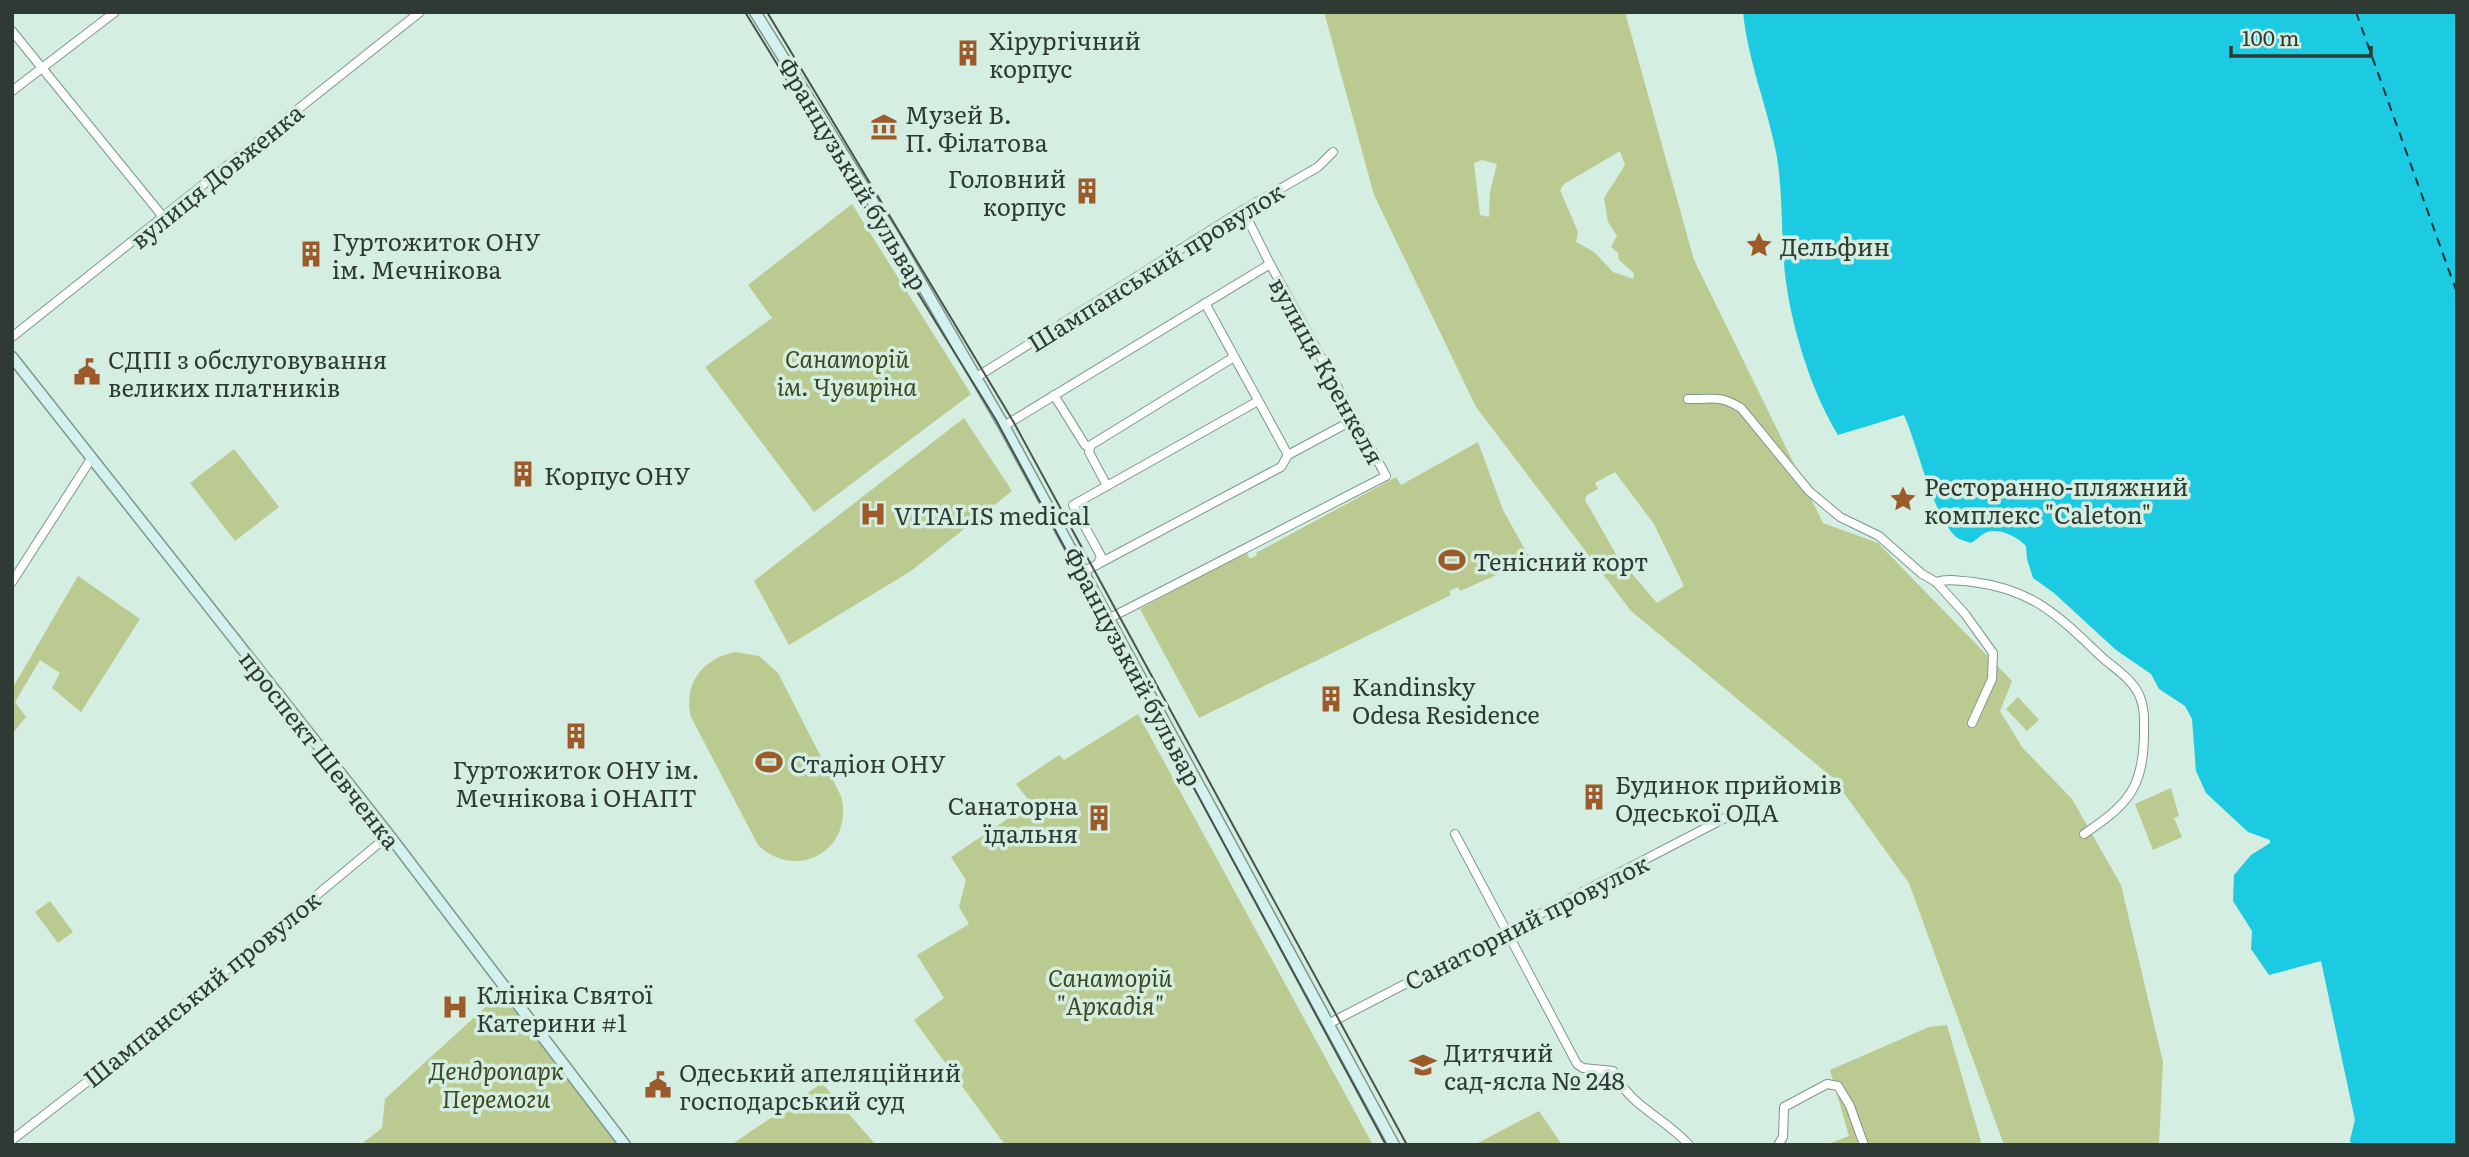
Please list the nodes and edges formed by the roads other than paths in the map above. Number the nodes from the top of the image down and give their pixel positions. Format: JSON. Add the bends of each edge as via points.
{"nodes":[{"id":1,"x":115,"y":12,"type":"edge"},
{"id":2,"x":420,"y":12,"type":"edge"},
{"id":3,"x":755,"y":12,"type":"edge"},
{"id":4,"x":12,"y":32,"type":"edge"},
{"id":5,"x":43,"y":68,"type":"junction"},
{"id":6,"x":12,"y":91,"type":"edge"},
{"id":7,"x":1333,"y":152,"type":"dead end"},
{"id":8,"x":1243,"y":210,"type":"junction"},
{"id":9,"x":164,"y":218,"type":"junction"},
{"id":10,"x":1270,"y":264,"type":"junction"},
{"id":11,"x":1205,"y":303,"type":"junction"},
{"id":12,"x":12,"y":337,"type":"edge"},
{"id":13,"x":12,"y":357,"type":"edge"},
{"id":14,"x":1234,"y":357,"type":"junction"},
{"id":15,"x":975,"y":378,"type":"junction"},
{"id":16,"x":1054,"y":395,"type":"junction"},
{"id":17,"x":1688,"y":398,"type":"dead end"},
{"id":18,"x":1258,"y":401,"type":"junction"},
{"id":19,"x":1355,"y":419,"type":"junction"},
{"id":20,"x":1004,"y":426,"type":"junction"},
{"id":21,"x":1089,"y":447,"type":"junction"},
{"id":22,"x":1287,"y":455,"type":"junction"},
{"id":23,"x":91,"y":458,"type":"junction"},
{"id":24,"x":1107,"y":486,"type":"junction"},
{"id":25,"x":1098,"y":564,"type":"junction"},
{"id":26,"x":1083,"y":572,"type":"junction"},
{"id":27,"x":12,"y":582,"type":"edge"},
{"id":28,"x":1936,"y":582,"type":"junction"},
{"id":29,"x":1108,"y":619,"type":"junction"},
{"id":30,"x":1972,"y":723,"type":"dead end"},
{"id":31,"x":1725,"y":818,"type":"dead end"},
{"id":32,"x":1455,"y":834,"type":"dead end"},
{"id":33,"x":2084,"y":834,"type":"dead end"},
{"id":34,"x":388,"y":835,"type":"junction"},
{"id":35,"x":1507,"y":930,"type":"junction"},
{"id":36,"x":1328,"y":1024,"type":"junction"},
{"id":37,"x":12,"y":1140,"type":"edge"},
{"id":38,"x":625,"y":1145,"type":"edge"},
{"id":39,"x":1394,"y":1145,"type":"edge"},
{"id":40,"x":1689,"y":1145,"type":"edge"},
{"id":41,"x":1778,"y":1145,"type":"edge"},
{"id":42,"x":1864,"y":1145,"type":"edge"}],
"edges":[{"from":1,"to":5,"type":"street"},
{"from":2,"to":9,"type":"street","name":"вулиця Довженка"},
{"from":3,"to":15,"type":"street","name":"Французький бульвар","via":[[894,236]]},
{"from":4,"to":5,"type":"street"},
{"from":5,"to":6,"type":"street"},
{"from":5,"to":9,"type":"street"},
{"from":7,"to":8,"type":"street","name":"Шампанський провулок","via":[[1318,167]]},
{"from":8,"to":10,"type":"street","name":"вулиця Кренкеля"},
{"from":8,"to":15,"type":"street","name":"Шампанський провулок"},
{"from":9,"to":12,"type":"street","name":"вулиця Довженка"},
{"from":10,"to":11,"type":"street"},
{"from":10,"to":19,"type":"street","name":"вулиця Кренкеля"},
{"from":11,"to":14,"type":"street"},
{"from":11,"to":16,"type":"street"},
{"from":13,"to":23,"type":"street","name":"проспект Шевченка"},
{"from":14,"to":18,"type":"street"},
{"from":14,"to":21,"type":"street"},
{"from":15,"to":20,"type":"street","name":"Французький бульвар"},
{"from":16,"to":20,"type":"street"},
{"from":16,"to":21,"type":"street"},
{"from":17,"to":28,"type":"street","via":[[1727,399],[1741,408],[1809,491],[1840,517],[1879,536]]},
{"from":18,"to":22,"type":"street"},
{"from":18,"to":24,"type":"street"},
{"from":19,"to":22,"type":"street"},
{"from":19,"to":29,"type":"street","name":"вулиця Кренкеля","via":[[1386,476]]},
{"from":20,"to":26,"type":"street","name":"Французький бульвар"},
{"from":21,"to":24,"type":"street"},
{"from":22,"to":25,"type":"street","via":[[1281,467]]},
{"from":23,"to":27,"type":"street"},
{"from":23,"to":34,"type":"street","name":"проспект Шевченка"},
{"from":24,"to":25,"type":"street","via":[[1073,505],[1101,556]]},
{"from":25,"to":26,"type":"street"},
{"from":26,"to":29,"type":"street","name":"Французький бульвар"},
{"from":28,"to":30,"type":"street","via":[[1993,653],[1992,679]]},
{"from":28,"to":33,"type":"street","via":[[1976,583],[2036,601],[2137,690],[2144,714],[2140,777],[2112,814]]},
{"from":29,"to":36,"type":"street","name":"Французький бульвар"},
{"from":31,"to":35,"type":"street","name":"Санаторний провулок"},
{"from":32,"to":35,"type":"street"},
{"from":34,"to":37,"type":"street","name":"Шампанський провулок","via":[[158,1027]]},
{"from":34,"to":38,"type":"street","name":"проспект Шевченка"},
{"from":35,"to":36,"type":"street","name":"Санаторний провулок"},
{"from":35,"to":40,"type":"street","via":[[1577,1064],[1613,1071],[1634,1101]]},
{"from":36,"to":39,"type":"street","name":"Французький бульвар"},
{"from":41,"to":42,"type":"street","via":[[1783,1137],[1784,1107],[1827,1084],[1838,1086],[1844,1095]]}]}
